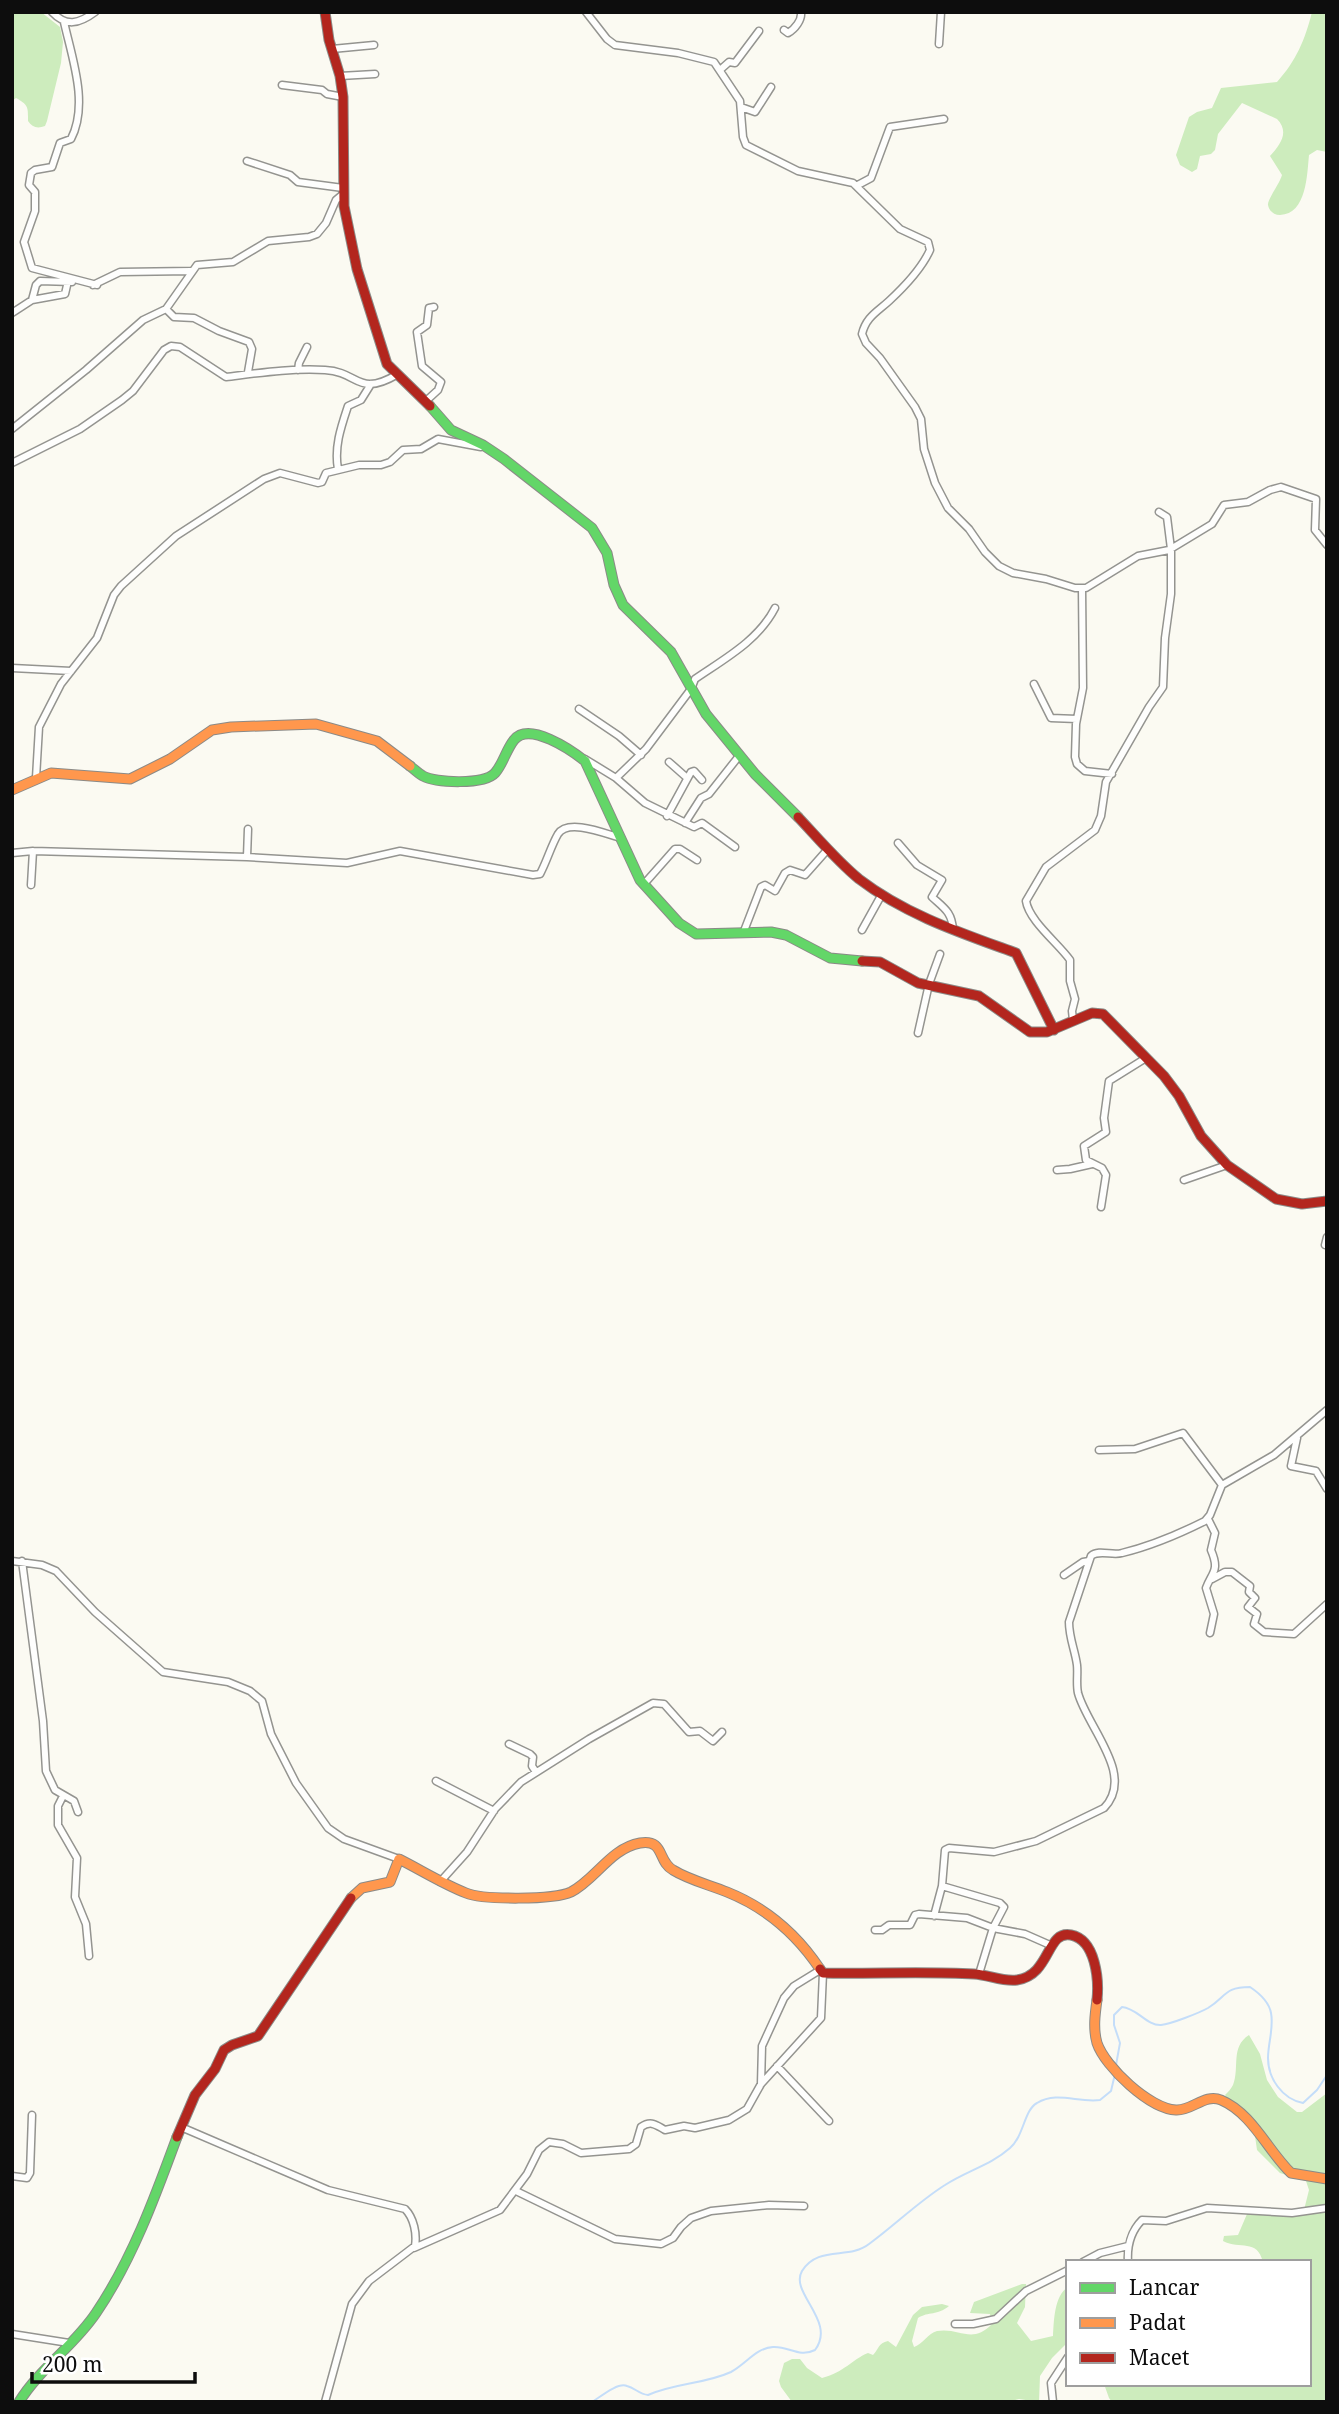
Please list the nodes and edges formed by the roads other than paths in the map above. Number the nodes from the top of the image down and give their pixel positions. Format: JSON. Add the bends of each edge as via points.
{"nodes":[{"id":1,"x":52,"y":12,"type":"edge"},
{"id":2,"x":95,"y":12,"type":"edge"},
{"id":3,"x":325,"y":12,"type":"edge"},
{"id":4,"x":586,"y":12,"type":"edge"},
{"id":5,"x":801,"y":12,"type":"edge"},
{"id":6,"x":941,"y":12,"type":"edge"},
{"id":7,"x":64,"y":22,"type":"junction"},
{"id":8,"x":785,"y":30,"type":"dead end"},
{"id":9,"x":759,"y":32,"type":"dead end"},
{"id":10,"x":939,"y":44,"type":"dead end"},
{"id":11,"x":374,"y":45,"type":"dead end"},
{"id":12,"x":332,"y":49,"type":"junction"},
{"id":13,"x":720,"y":70,"type":"junction"},
{"id":14,"x":375,"y":75,"type":"dead end"},
{"id":15,"x":340,"y":76,"type":"junction"},
{"id":16,"x":282,"y":85,"type":"dead end"},
{"id":17,"x":771,"y":87,"type":"dead end"},
{"id":18,"x":343,"y":97,"type":"junction"},
{"id":19,"x":741,"y":107,"type":"junction"},
{"id":20,"x":944,"y":120,"type":"dead end"},
{"id":21,"x":247,"y":161,"type":"dead end"},
{"id":22,"x":856,"y":186,"type":"junction"},
{"id":23,"x":343,"y":191,"type":"junction"},
{"id":24,"x":191,"y":271,"type":"junction"},
{"id":25,"x":68,"y":281,"type":"junction"},
{"id":26,"x":97,"y":285,"type":"junction"},
{"id":27,"x":32,"y":300,"type":"junction"},
{"id":28,"x":433,"y":307,"type":"dead end"},
{"id":29,"x":166,"y":309,"type":"junction"},
{"id":30,"x":12,"y":313,"type":"edge"},
{"id":31,"x":307,"y":347,"type":"dead end"},
{"id":32,"x":298,"y":370,"type":"junction"},
{"id":33,"x":248,"y":372,"type":"junction"},
{"id":34,"x":398,"y":374,"type":"junction"},
{"id":35,"x":372,"y":384,"type":"junction"},
{"id":36,"x":426,"y":401,"type":"junction"},
{"id":37,"x":12,"y":429,"type":"edge"},
{"id":38,"x":483,"y":445,"type":"junction"},
{"id":39,"x":12,"y":463,"type":"edge"},
{"id":40,"x":338,"y":469,"type":"junction"},
{"id":41,"x":1159,"y":512,"type":"dead end"},
{"id":42,"x":1327,"y":545,"type":"edge"},
{"id":43,"x":1171,"y":550,"type":"junction"},
{"id":44,"x":1082,"y":588,"type":"junction"},
{"id":45,"x":775,"y":608,"type":"dead end"},
{"id":46,"x":12,"y":668,"type":"edge"},
{"id":47,"x":71,"y":671,"type":"junction"},
{"id":48,"x":1034,"y":684,"type":"dead end"},
{"id":49,"x":691,"y":690,"type":"junction"},
{"id":50,"x":579,"y":709,"type":"dead end"},
{"id":51,"x":1077,"y":719,"type":"junction"},
{"id":52,"x":577,"y":754,"type":"junction"},
{"id":53,"x":640,"y":755,"type":"junction"},
{"id":54,"x":739,"y":756,"type":"junction"},
{"id":55,"x":668,"y":762,"type":"dead end"},
{"id":56,"x":1111,"y":774,"type":"junction"},
{"id":57,"x":686,"y":777,"type":"junction"},
{"id":58,"x":36,"y":778,"type":"junction"},
{"id":59,"x":616,"y":778,"type":"junction"},
{"id":60,"x":702,"y":780,"type":"dead end"},
{"id":61,"x":672,"y":783,"type":"dead end"},
{"id":62,"x":680,"y":788,"type":"junction"},
{"id":63,"x":12,"y":790,"type":"edge"},
{"id":64,"x":667,"y":816,"type":"junction"},
{"id":65,"x":685,"y":823,"type":"junction"},
{"id":66,"x":248,"y":830,"type":"dead end"},
{"id":67,"x":621,"y":838,"type":"junction"},
{"id":68,"x":898,"y":843,"type":"dead end"},
{"id":69,"x":735,"y":847,"type":"dead end"},
{"id":70,"x":828,"y":849,"type":"junction"},
{"id":71,"x":33,"y":852,"type":"junction"},
{"id":72,"x":12,"y":853,"type":"edge"},
{"id":73,"x":247,"y":857,"type":"junction"},
{"id":74,"x":697,"y":860,"type":"dead end"},
{"id":75,"x":644,"y":884,"type":"junction"},
{"id":76,"x":31,"y":885,"type":"dead end"},
{"id":77,"x":882,"y":894,"type":"junction"},
{"id":78,"x":862,"y":930,"type":"dead end"},
{"id":79,"x":953,"y":930,"type":"junction"},
{"id":80,"x":744,"y":931,"type":"junction"},
{"id":81,"x":940,"y":954,"type":"dead end"},
{"id":82,"x":929,"y":985,"type":"junction"},
{"id":83,"x":1073,"y":1020,"type":"junction"},
{"id":84,"x":1054,"y":1030,"type":"junction"},
{"id":85,"x":918,"y":1033,"type":"dead end"},
{"id":86,"x":1146,"y":1058,"type":"junction"},
{"id":87,"x":1092,"y":1164,"type":"junction"},
{"id":88,"x":1227,"y":1165,"type":"junction"},
{"id":89,"x":1057,"y":1170,"type":"dead end"},
{"id":90,"x":1184,"y":1180,"type":"dead end"},
{"id":91,"x":1327,"y":1201,"type":"edge"},
{"id":92,"x":1101,"y":1207,"type":"dead end"},
{"id":93,"x":1327,"y":1410,"type":"edge"},
{"id":94,"x":1297,"y":1436,"type":"junction"},
{"id":95,"x":1099,"y":1450,"type":"dead end"},
{"id":96,"x":1222,"y":1485,"type":"junction"},
{"id":97,"x":1327,"y":1489,"type":"edge"},
{"id":98,"x":1208,"y":1519,"type":"junction"},
{"id":99,"x":12,"y":1561,"type":"edge"},
{"id":100,"x":22,"y":1561,"type":"junction"},
{"id":101,"x":1089,"y":1561,"type":"junction"},
{"id":102,"x":1064,"y":1575,"type":"dead end"},
{"id":103,"x":1212,"y":1579,"type":"junction"},
{"id":104,"x":1327,"y":1604,"type":"edge"},
{"id":105,"x":1210,"y":1633,"type":"dead end"},
{"id":106,"x":722,"y":1732,"type":"dead end"},
{"id":107,"x":509,"y":1744,"type":"dead end"},
{"id":108,"x":536,"y":1772,"type":"junction"},
{"id":109,"x":436,"y":1781,"type":"dead end"},
{"id":110,"x":63,"y":1796,"type":"junction"},
{"id":111,"x":494,"y":1811,"type":"junction"},
{"id":112,"x":78,"y":1812,"type":"dead end"},
{"id":113,"x":399,"y":1859,"type":"junction"},
{"id":114,"x":440,"y":1882,"type":"junction"},
{"id":115,"x":942,"y":1886,"type":"junction"},
{"id":116,"x":934,"y":1916,"type":"junction"},
{"id":117,"x":993,"y":1928,"type":"junction"},
{"id":118,"x":875,"y":1930,"type":"dead end"},
{"id":119,"x":1050,"y":1945,"type":"junction"},
{"id":120,"x":89,"y":1956,"type":"dead end"},
{"id":121,"x":821,"y":1971,"type":"junction"},
{"id":122,"x":979,"y":1974,"type":"junction"},
{"id":123,"x":777,"y":2066,"type":"junction"},
{"id":124,"x":761,"y":2084,"type":"junction"},
{"id":125,"x":32,"y":2115,"type":"dead end"},
{"id":126,"x":829,"y":2121,"type":"dead end"},
{"id":127,"x":181,"y":2127,"type":"junction"},
{"id":128,"x":12,"y":2176,"type":"edge"},
{"id":129,"x":1327,"y":2179,"type":"edge"},
{"id":130,"x":516,"y":2191,"type":"junction"},
{"id":131,"x":804,"y":2206,"type":"dead end"},
{"id":132,"x":1327,"y":2208,"type":"edge"},
{"id":133,"x":1128,"y":2246,"type":"junction"},
{"id":134,"x":414,"y":2248,"type":"junction"},
{"id":135,"x":1087,"y":2260,"type":"edge"},
{"id":136,"x":1128,"y":2260,"type":"edge"},
{"id":137,"x":1066,"y":2271,"type":"edge"},
{"id":138,"x":955,"y":2324,"type":"dead end"},
{"id":139,"x":12,"y":2334,"type":"edge"},
{"id":140,"x":69,"y":2343,"type":"junction"},
{"id":141,"x":1066,"y":2360,"type":"edge"},
{"id":142,"x":19,"y":2402,"type":"edge"},
{"id":143,"x":325,"y":2402,"type":"edge"},
{"id":144,"x":1052,"y":2402,"type":"edge"}],
"edges":[{"from":1,"to":7,"type":"street"},
{"from":2,"to":7,"type":"street","via":[[82,21]]},
{"from":3,"to":12,"type":"street"},
{"from":4,"to":13,"type":"street","via":[[615,45],[706,59]]},
{"from":5,"to":8,"type":"street","via":[[791,31]]},
{"from":6,"to":10,"type":"street"},
{"from":7,"to":26,"type":"street","via":[[79,94],[74,132],[71,139],[60,143],[52,167],[31,173],[35,208],[24,243],[33,268]]},
{"from":9,"to":13,"type":"street","via":[[735,63]]},
{"from":11,"to":12,"type":"street"},
{"from":12,"to":15,"type":"street"},
{"from":13,"to":19,"type":"street"},
{"from":14,"to":15,"type":"street"},
{"from":15,"to":18,"type":"street"},
{"from":16,"to":18,"type":"street"},
{"from":17,"to":19,"type":"street","via":[[755,112]]},
{"from":18,"to":23,"type":"street"},
{"from":19,"to":22,"type":"street","via":[[743,137],[749,147],[798,171]]},
{"from":20,"to":22,"type":"street","via":[[890,127],[871,178]]},
{"from":21,"to":23,"type":"street","via":[[288,174],[298,182]]},
{"from":22,"to":44,"type":"street","via":[[900,229],[930,246],[924,261],[869,318],[862,334],[918,412],[941,496],[999,566]]},
{"from":23,"to":24,"type":"street","via":[[317,234],[268,241],[238,260],[203,263]]},
{"from":23,"to":34,"type":"street","via":[[357,268],[382,352]]},
{"from":24,"to":26,"type":"street","via":[[120,272]]},
{"from":24,"to":29,"type":"street"},
{"from":25,"to":26,"type":"street"},
{"from":25,"to":27,"type":"street","via":[[65,294]]},
{"from":25,"to":27,"type":"street","via":[[40,281]]},
{"from":27,"to":30,"type":"street"},
{"from":28,"to":36,"type":"street","via":[[429,308],[428,325],[417,332],[422,366],[440,379],[441,386]]},
{"from":29,"to":33,"type":"street","via":[[174,317],[194,318],[249,342]]},
{"from":29,"to":37,"type":"street","via":[[143,320]]},
{"from":31,"to":32,"type":"street"},
{"from":32,"to":33,"type":"street"},
{"from":32,"to":35,"type":"street","via":[[330,370]]},
{"from":33,"to":39,"type":"street","via":[[226,377],[180,347],[171,346],[122,400],[80,429]]},
{"from":34,"to":35,"type":"street"},
{"from":34,"to":36,"type":"street"},
{"from":35,"to":40,"type":"street","via":[[361,400],[348,406],[335,457]]},
{"from":36,"to":38,"type":"street","via":[[452,430]]},
{"from":38,"to":40,"type":"street","via":[[438,439],[421,449],[403,450],[381,465]]},
{"from":38,"to":49,"type":"street","via":[[592,528],[607,552],[623,605],[671,652]]},
{"from":40,"to":47,"type":"street","via":[[326,473],[318,483],[280,473],[266,478],[176,536],[121,586],[97,638]]},
{"from":41,"to":43,"type":"street","via":[[1167,517]]},
{"from":42,"to":43,"type":"street","via":[[1315,530],[1315,499],[1281,487],[1248,502],[1224,505],[1213,523]]},
{"from":43,"to":44,"type":"street","via":[[1138,556]]},
{"from":43,"to":56,"type":"street","via":[[1163,687]]},
{"from":44,"to":51,"type":"street","via":[[1083,688]]},
{"from":45,"to":49,"type":"street","via":[[755,636],[695,679]]},
{"from":46,"to":47,"type":"street"},
{"from":47,"to":58,"type":"street","via":[[39,727]]},
{"from":48,"to":51,"type":"street","via":[[1051,718]]},
{"from":49,"to":53,"type":"street"},
{"from":49,"to":54,"type":"street"},
{"from":50,"to":53,"type":"street"},
{"from":51,"to":56,"type":"street","via":[[1077,764],[1085,771]]},
{"from":52,"to":58,"type":"street","via":[[537,734],[523,734],[515,738],[490,777],[437,780],[423,776],[377,741],[298,723],[212,730],[130,779],[57,773]]},
{"from":52,"to":59,"type":"street"},
{"from":52,"to":67,"type":"street","via":[[588,765]]},
{"from":53,"to":59,"type":"street"},
{"from":54,"to":65,"type":"street"},
{"from":54,"to":70,"type":"street"},
{"from":55,"to":57,"type":"street"},
{"from":56,"to":83,"type":"street","via":[[1095,830],[1046,867],[1026,900],[1046,934],[1069,957]]},
{"from":57,"to":60,"type":"street","via":[[694,771]]},
{"from":57,"to":62,"type":"street"},
{"from":58,"to":63,"type":"street"},
{"from":59,"to":64,"type":"street"},
{"from":61,"to":62,"type":"street"},
{"from":62,"to":64,"type":"street"},
{"from":64,"to":65,"type":"street"},
{"from":65,"to":69,"type":"street","via":[[694,827],[702,823]]},
{"from":66,"to":73,"type":"street"},
{"from":67,"to":73,"type":"street","via":[[566,827],[537,874],[400,851],[347,863]]},
{"from":67,"to":75,"type":"street"},
{"from":68,"to":79,"type":"street","via":[[917,865],[942,880],[932,897],[948,911]]},
{"from":70,"to":77,"type":"street"},
{"from":70,"to":80,"type":"street","via":[[805,875],[790,870],[775,891],[761,887]]},
{"from":71,"to":72,"type":"street"},
{"from":71,"to":73,"type":"street"},
{"from":71,"to":76,"type":"street"},
{"from":74,"to":75,"type":"street","via":[[675,849]]},
{"from":75,"to":80,"type":"street","via":[[679,923],[696,934]]},
{"from":77,"to":78,"type":"street"},
{"from":77,"to":79,"type":"street"},
{"from":79,"to":84,"type":"street","via":[[1016,953]]},
{"from":80,"to":82,"type":"street","via":[[786,935],[839,960],[880,962],[911,981]]},
{"from":81,"to":82,"type":"street"},
{"from":82,"to":84,"type":"street","via":[[979,996],[1030,1032]]},
{"from":82,"to":85,"type":"street"},
{"from":83,"to":84,"type":"street"},
{"from":83,"to":86,"type":"street","via":[[1103,1014]]},
{"from":86,"to":87,"type":"street","via":[[1108,1083],[1107,1129],[1084,1148],[1086,1160]]},
{"from":86,"to":88,"type":"street"},
{"from":87,"to":89,"type":"street"},
{"from":87,"to":92,"type":"street","via":[[1106,1175]]},
{"from":88,"to":90,"type":"street"},
{"from":88,"to":91,"type":"street","via":[[1276,1199],[1302,1204]]},
{"from":93,"to":94,"type":"street"},
{"from":94,"to":96,"type":"street","via":[[1258,1466]]},
{"from":94,"to":97,"type":"street","via":[[1291,1466],[1316,1471]]},
{"from":95,"to":96,"type":"street","via":[[1135,1449],[1183,1433]]},
{"from":96,"to":98,"type":"street"},
{"from":98,"to":101,"type":"street","via":[[1134,1550],[1093,1553]]},
{"from":98,"to":103,"type":"street","via":[[1216,1533],[1210,1550]]},
{"from":99,"to":100,"type":"street"},
{"from":100,"to":110,"type":"street","via":[[46,1771],[49,1782]]},
{"from":100,"to":113,"type":"street","via":[[56,1571],[163,1672],[228,1682],[250,1691],[262,1701],[271,1734],[297,1785],[328,1828],[344,1839]]},
{"from":101,"to":102,"type":"street"},
{"from":101,"to":115,"type":"street","via":[[1069,1632],[1080,1697],[1114,1771],[1110,1801],[1036,1841],[994,1852],[946,1849]]},
{"from":103,"to":104,"type":"street","via":[[1232,1572],[1250,1586],[1249,1593],[1255,1598],[1248,1608],[1257,1614],[1254,1624],[1268,1633],[1298,1632]]},
{"from":103,"to":105,"type":"street","via":[[1206,1588],[1214,1614]]},
{"from":106,"to":108,"type":"street","via":[[713,1741],[700,1731],[689,1732],[664,1704],[653,1703]]},
{"from":107,"to":108,"type":"street","via":[[533,1757]]},
{"from":108,"to":111,"type":"street"},
{"from":109,"to":111,"type":"street"},
{"from":110,"to":112,"type":"street","via":[[74,1801]]},
{"from":110,"to":120,"type":"street","via":[[58,1825],[77,1858],[75,1897],[86,1924]]},
{"from":111,"to":114,"type":"street"},
{"from":113,"to":114,"type":"street"},
{"from":113,"to":127,"type":"street","via":[[390,1882],[359,1887],[258,2036],[225,2050],[202,2083]]},
{"from":114,"to":121,"type":"street","via":[[472,1895],[558,1896],[571,1892],[621,1850],[650,1842],[670,1868],[768,1913],[805,1947]]},
{"from":115,"to":116,"type":"street"},
{"from":115,"to":117,"type":"street","via":[[1003,1904]]},
{"from":116,"to":117,"type":"street","via":[[967,1918]]},
{"from":116,"to":118,"type":"street","via":[[916,1914],[910,1925]]},
{"from":117,"to":119,"type":"street"},
{"from":117,"to":122,"type":"street"},
{"from":119,"to":122,"type":"street","via":[[1042,1966],[1028,1976],[1012,1981]]},
{"from":119,"to":129,"type":"street","via":[[1064,1935],[1075,1936],[1096,1962],[1100,1979],[1095,2024],[1100,2050],[1126,2081],[1171,2110],[1186,2109],[1202,2100],[1223,2100],[1248,2121],[1291,2173]]},
{"from":121,"to":122,"type":"street"},
{"from":121,"to":123,"type":"street","via":[[821,2018]]},
{"from":121,"to":124,"type":"street","via":[[794,1986],[784,1998],[762,2046]]},
{"from":123,"to":124,"type":"street"},
{"from":123,"to":126,"type":"street"},
{"from":124,"to":130,"type":"street","via":[[747,2109],[729,2120],[667,2130],[648,2123],[629,2149],[581,2153],[549,2143],[539,2150]]},
{"from":125,"to":128,"type":"street","via":[[30,2173],[27,2178]]},
{"from":127,"to":134,"type":"street","via":[[328,2190],[405,2209],[416,2235]]},
{"from":127,"to":140,"type":"street","via":[[116,2278],[95,2315]]},
{"from":130,"to":131,"type":"street","via":[[615,2239],[661,2244],[670,2241],[691,2218],[711,2211]]},
{"from":130,"to":134,"type":"street","via":[[489,2217]]},
{"from":132,"to":133,"type":"street","via":[[1292,2213],[1207,2208],[1166,2221],[1142,2220]]},
{"from":133,"to":135,"type":"street"},
{"from":133,"to":136,"type":"street"},
{"from":134,"to":143,"type":"street","via":[[369,2281],[352,2304]]},
{"from":137,"to":138,"type":"street","via":[[1026,2291],[996,2319]]},
{"from":139,"to":140,"type":"street"},
{"from":140,"to":142,"type":"street","via":[[26,2388]]},
{"from":141,"to":144,"type":"street","via":[[1051,2383]]}]}
